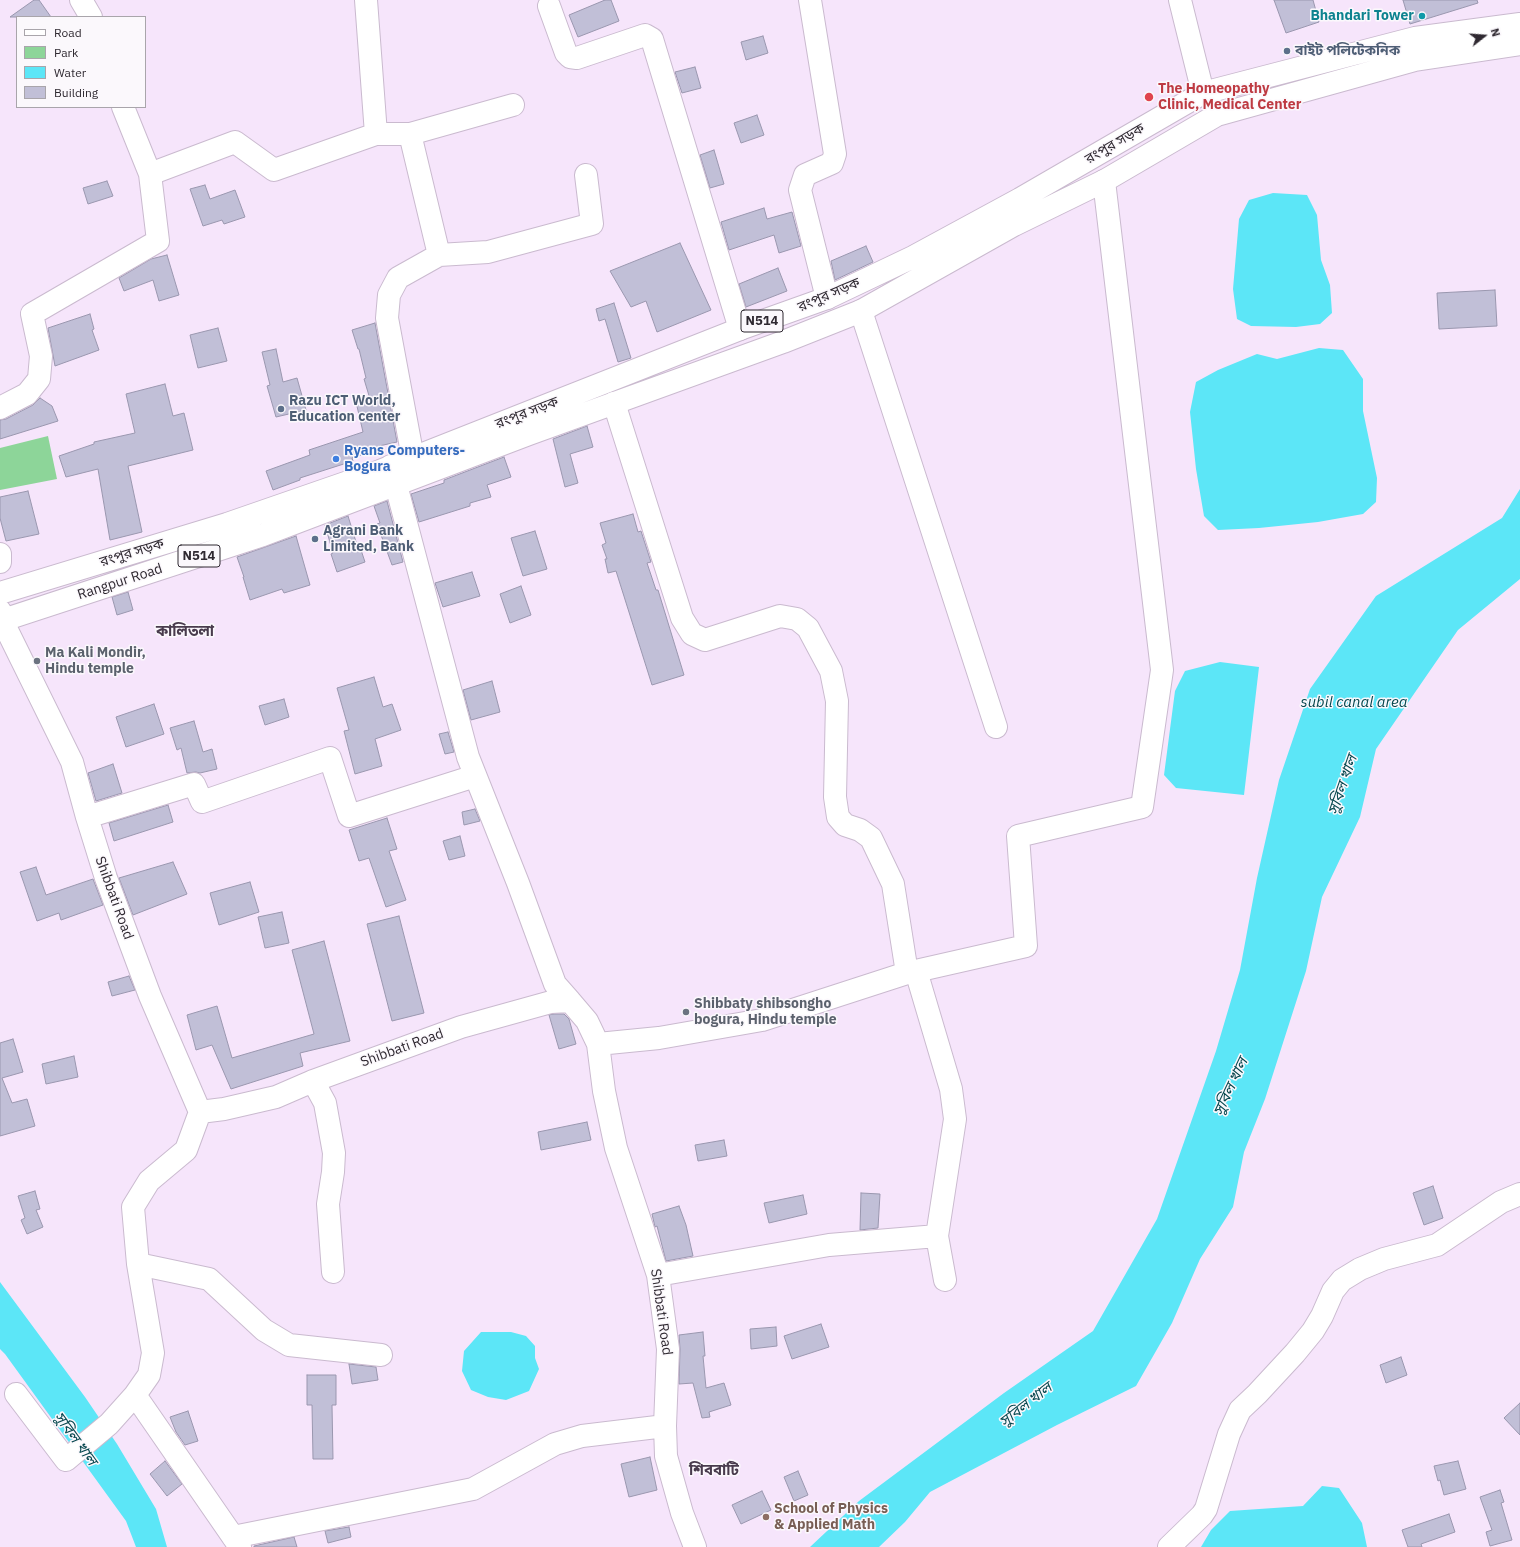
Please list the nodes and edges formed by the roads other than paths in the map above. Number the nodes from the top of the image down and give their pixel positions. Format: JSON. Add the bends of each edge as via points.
{"nodes":[{"id":1,"x":81,"y":0,"type":"edge"},
{"id":2,"x":366,"y":0,"type":"edge"},
{"id":3,"x":810,"y":0,"type":"edge"},
{"id":4,"x":1180,"y":0,"type":"edge"},
{"id":5,"x":549,"y":6,"type":"dead end"},
{"id":6,"x":90,"y":16,"type":"edge"},
{"id":7,"x":1516,"y":34,"type":"edge"},
{"id":8,"x":1203,"y":93,"type":"junction"},
{"id":9,"x":513,"y":105,"type":"dead end"},
{"id":10,"x":123,"y":108,"type":"edge"},
{"id":11,"x":376,"y":134,"type":"junction"},
{"id":12,"x":410,"y":134,"type":"junction"},
{"id":13,"x":150,"y":174,"type":"junction"},
{"id":14,"x":586,"y":174,"type":"dead end"},
{"id":15,"x":1104,"y":181,"type":"junction"},
{"id":16,"x":439,"y":255,"type":"junction"},
{"id":17,"x":827,"y":298,"type":"junction"},
{"id":18,"x":861,"y":311,"type":"junction"},
{"id":19,"x":740,"y":329,"type":"junction"},
{"id":20,"x":614,"y":403,"type":"junction"},
{"id":21,"x":0,"y":408,"type":"edge"},
{"id":22,"x":413,"y":458,"type":"junction"},
{"id":23,"x":394,"y":475,"type":"junction"},
{"id":24,"x":0,"y":554,"type":"edge"},
{"id":25,"x":0,"y":562,"type":"edge"},
{"id":26,"x":0,"y":593,"type":"edge"},
{"id":27,"x":1,"y":617,"type":"edge"},
{"id":28,"x":996,"y":727,"type":"dead end"},
{"id":29,"x":475,"y":776,"type":"junction"},
{"id":30,"x":87,"y":817,"type":"junction"},
{"id":31,"x":912,"y":972,"type":"junction"},
{"id":32,"x":570,"y":1000,"type":"junction"},
{"id":33,"x":598,"y":1044,"type":"junction"},
{"id":34,"x":313,"y":1081,"type":"junction"},
{"id":35,"x":200,"y":1112,"type":"junction"},
{"id":36,"x":1520,"y":1194,"type":"edge"},
{"id":37,"x":937,"y":1236,"type":"junction"},
{"id":38,"x":138,"y":1264,"type":"junction"},
{"id":39,"x":333,"y":1272,"type":"dead end"},
{"id":40,"x":658,"y":1275,"type":"junction"},
{"id":41,"x":945,"y":1280,"type":"dead end"},
{"id":42,"x":381,"y":1355,"type":"dead end"},
{"id":43,"x":16,"y":1394,"type":"dead end"},
{"id":44,"x":135,"y":1395,"type":"junction"},
{"id":45,"x":665,"y":1426,"type":"junction"},
{"id":46,"x":236,"y":1542,"type":"edge"},
{"id":47,"x":695,"y":1547,"type":"edge"},
{"id":48,"x":1169,"y":1547,"type":"edge"}],
"edges":[{"from":1,"to":6,"type":"main road"},
{"from":2,"to":11,"type":"main road"},
{"from":3,"to":17,"type":"main road","via":[[836,154],[832,163],[805,175],[800,190]]},
{"from":4,"to":8,"type":"main road"},
{"from":5,"to":19,"type":"main road","via":[[570,58],[577,58],[645,35],[652,39]]},
{"from":7,"to":8,"type":"main road","name":"রংপুর সড়ক","number":"N514","via":[[1415,38]]},
{"from":7,"to":15,"type":"main road","name":"রংপুর সড়ক","number":"N514","via":[[1217,115]]},
{"from":8,"to":17,"type":"main road","name":"রংপুর সড়ক","number":"N514","via":[[1020,199],[913,257]]},
{"from":9,"to":12,"type":"main road"},
{"from":10,"to":13,"type":"main road"},
{"from":11,"to":12,"type":"main road"},
{"from":11,"to":13,"type":"main road","via":[[274,170],[235,142]]},
{"from":12,"to":16,"type":"main road"},
{"from":13,"to":21,"type":"main road","via":[[158,241],[32,314],[41,356],[39,379],[27,394]]},
{"from":14,"to":16,"type":"main road","via":[[592,224],[488,252]]},
{"from":15,"to":18,"type":"main road","name":"রংপুর সড়ক","number":"N514","via":[[1014,225]]},
{"from":15,"to":31,"type":"main road","via":[[1162,670],[1142,807],[1018,836],[1026,946]]},
{"from":16,"to":22,"type":"main road","via":[[398,278],[389,295],[387,318]]},
{"from":17,"to":19,"type":"main road","name":"রংপুর সড়ক","number":"N514"},
{"from":18,"to":20,"type":"main road","name":"রংপুর সড়ক","number":"N514"},
{"from":18,"to":28,"type":"main road"},
{"from":19,"to":22,"type":"main road","name":"রংপুর সড়ক","number":"N514"},
{"from":20,"to":23,"type":"main road","name":"রংপুর সড়ক","number":"N514"},
{"from":20,"to":31,"type":"main road","via":[[682,618],[692,634],[705,640],[780,616],[797,619],[808,628],[831,671],[837,701],[838,817],[845,825],[860,830],[870,838],[893,884]]},
{"from":22,"to":23,"type":"main road","name":"রংপুর সড়ক","number":"N514"},
{"from":23,"to":26,"type":"main road","name":"রংপুর সড়ক","number":"N514"},
{"from":23,"to":27,"type":"main road","name":"Rangpur Road","number":"N514","via":[[263,535]]},
{"from":23,"to":29,"type":"main road","via":[[437,646]]},
{"from":24,"to":25,"type":"main road"},
{"from":27,"to":30,"type":"main road","name":"Shibbati Road","via":[[72,762]]},
{"from":29,"to":30,"type":"main road","via":[[349,816],[330,758],[202,802],[194,784]]},
{"from":29,"to":32,"type":"main road","via":[[555,984]]},
{"from":30,"to":35,"type":"main road","name":"Shibbati Road","via":[[106,878],[150,996]]},
{"from":31,"to":33,"type":"main road","via":[[762,1020],[659,1038]]},
{"from":31,"to":37,"type":"main road","via":[[951,1089],[955,1119]]},
{"from":32,"to":33,"type":"main road","name":"Shibbati Road","via":[[587,1021]]},
{"from":32,"to":34,"type":"main road","name":"Shibbati Road","via":[[551,1002],[462,1027]]},
{"from":33,"to":40,"type":"main road","name":"Shibbati Road","via":[[604,1091],[616,1148]]},
{"from":34,"to":35,"type":"main road","name":"Shibbati Road","via":[[276,1097]]},
{"from":34,"to":39,"type":"main road","via":[[325,1103],[334,1153],[328,1204]]},
{"from":35,"to":38,"type":"main road","via":[[186,1150],[149,1181],[133,1207]]},
{"from":36,"to":48,"type":"main road","via":[[1501,1202],[1437,1245],[1384,1259],[1360,1268],[1342,1280],[1333,1291],[1313,1331],[1240,1410],[1229,1434],[1206,1509]]},
{"from":37,"to":40,"type":"main road","via":[[828,1245]]},
{"from":37,"to":41,"type":"main road"},
{"from":38,"to":42,"type":"main road","via":[[209,1279],[264,1330],[289,1345]]},
{"from":38,"to":44,"type":"main road","via":[[153,1353],[149,1375]]},
{"from":40,"to":45,"type":"main road","name":"Shibbati Road","via":[[668,1349]]},
{"from":43,"to":44,"type":"main road","via":[[66,1460],[109,1424]]},
{"from":44,"to":46,"type":"main road"},
{"from":45,"to":46,"type":"main road","via":[[582,1436],[556,1444],[473,1489]]},
{"from":45,"to":47,"type":"main road","name":"Shibbati Road","via":[[666,1456],[682,1513]]}]}
